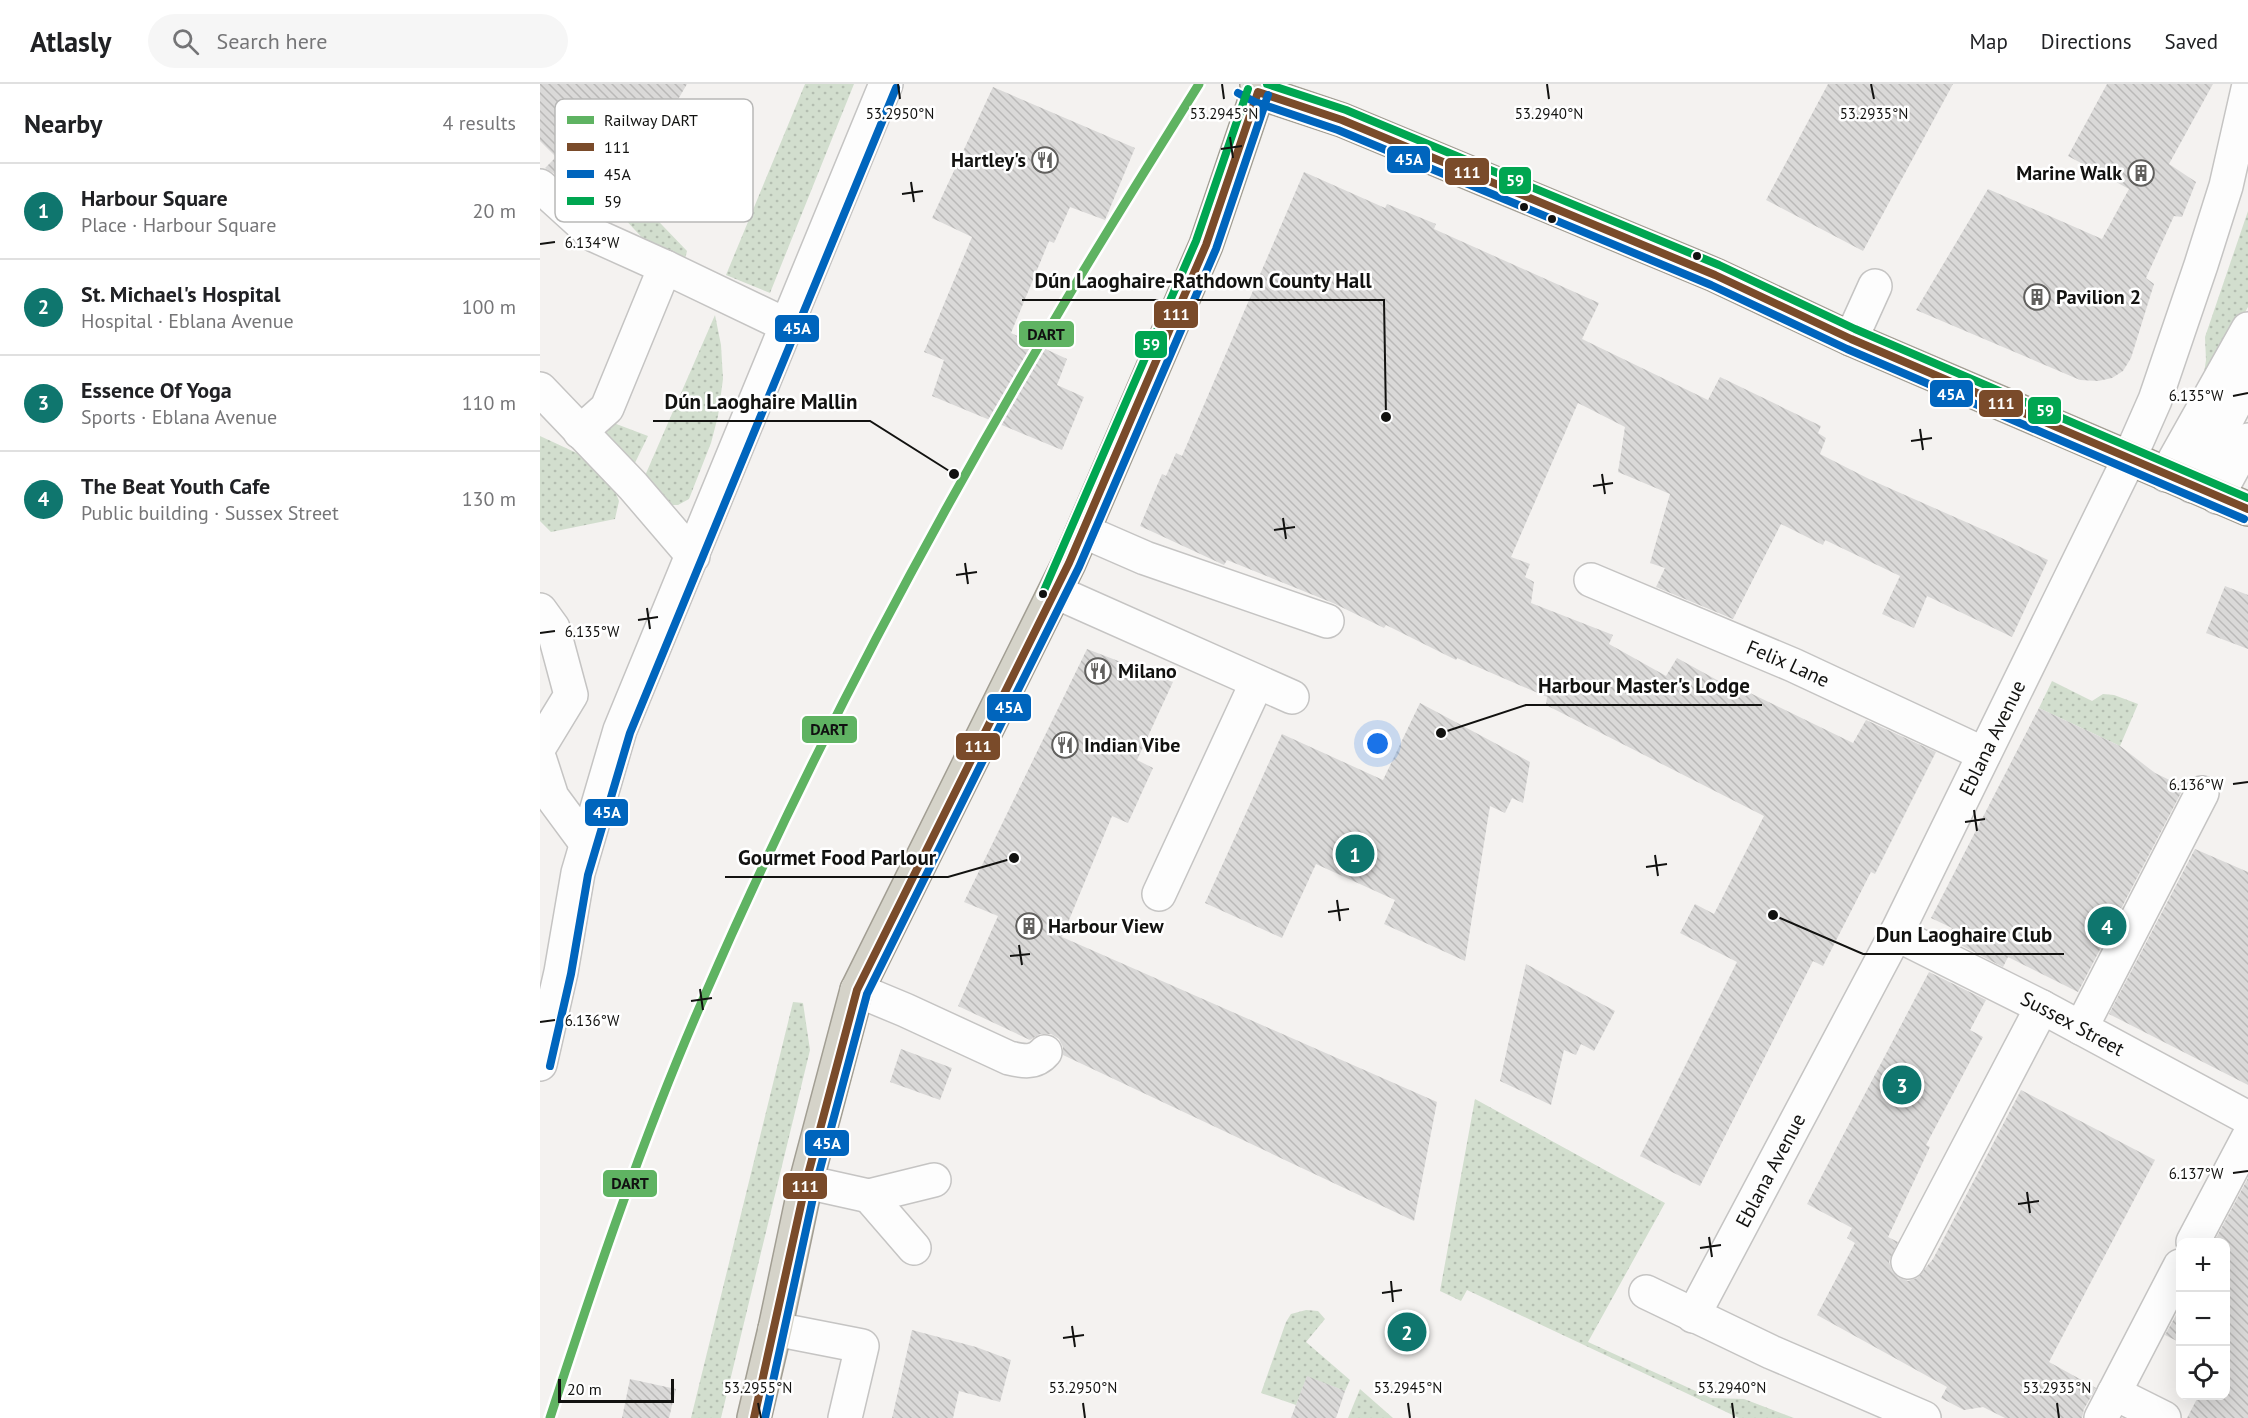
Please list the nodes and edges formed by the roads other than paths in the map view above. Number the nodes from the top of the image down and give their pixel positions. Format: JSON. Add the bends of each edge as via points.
{"nodes":[{"id":1,"x":886,"y":84,"type":"edge"},
{"id":2,"x":1253,"y":87,"type":"edge"},
{"id":3,"x":2248,"y":89,"type":"edge"},
{"id":4,"x":540,"y":186,"type":"edge"},
{"id":5,"x":555,"y":200,"type":"edge"},
{"id":6,"x":580,"y":222,"type":"edge"},
{"id":7,"x":665,"y":267,"type":"junction"},
{"id":8,"x":1875,"y":286,"type":"dead end"},
{"id":9,"x":786,"y":325,"type":"junction"},
{"id":10,"x":2248,"y":329,"type":"edge"},
{"id":11,"x":1851,"y":339,"type":"junction"},
{"id":12,"x":2248,"y":379,"type":"edge"},
{"id":13,"x":540,"y":389,"type":"edge"},
{"id":14,"x":580,"y":432,"type":"junction"},
{"id":15,"x":2248,"y":440,"type":"edge"},
{"id":16,"x":2129,"y":459,"type":"junction"},
{"id":17,"x":2192,"y":486,"type":"junction"},
{"id":18,"x":2248,"y":509,"type":"edge"},
{"id":19,"x":1083,"y":531,"type":"junction"},
{"id":20,"x":693,"y":556,"type":"junction"},
{"id":21,"x":1591,"y":580,"type":"dead end"},
{"id":22,"x":1056,"y":592,"type":"junction"},
{"id":23,"x":540,"y":610,"type":"edge"},
{"id":24,"x":1327,"y":621,"type":"dead end"},
{"id":25,"x":1257,"y":682,"type":"junction"},
{"id":26,"x":1292,"y":697,"type":"dead end"},
{"id":27,"x":540,"y":746,"type":"edge"},
{"id":28,"x":1984,"y":754,"type":"junction"},
{"id":29,"x":540,"y":760,"type":"edge"},
{"id":30,"x":2202,"y":793,"type":"dead end"},
{"id":31,"x":586,"y":843,"type":"junction"},
{"id":32,"x":1159,"y":894,"type":"dead end"},
{"id":33,"x":1896,"y":934,"type":"junction"},
{"id":34,"x":857,"y":990,"type":"junction"},
{"id":35,"x":2042,"y":1007,"type":"junction"},
{"id":36,"x":546,"y":1011,"type":"edge"},
{"id":37,"x":2081,"y":1028,"type":"junction"},
{"id":38,"x":1045,"y":1052,"type":"dead end"},
{"id":39,"x":540,"y":1065,"type":"edge"},
{"id":40,"x":2248,"y":1118,"type":"edge"},
{"id":41,"x":2248,"y":1138,"type":"edge"},
{"id":42,"x":933,"y":1180,"type":"dead end"},
{"id":43,"x":806,"y":1182,"type":"junction"},
{"id":44,"x":869,"y":1196,"type":"junction"},
{"id":45,"x":2195,"y":1238,"type":"edge"},
{"id":46,"x":914,"y":1248,"type":"dead end"},
{"id":47,"x":1908,"y":1262,"type":"dead end"},
{"id":48,"x":2176,"y":1276,"type":"edge"},
{"id":49,"x":1647,"y":1292,"type":"dead end"},
{"id":50,"x":1693,"y":1316,"type":"junction"},
{"id":51,"x":775,"y":1329,"type":"junction"},
{"id":52,"x":2108,"y":1406,"type":"edge"},
{"id":53,"x":754,"y":1418,"type":"edge"},
{"id":54,"x":845,"y":1418,"type":"edge"},
{"id":55,"x":1924,"y":1418,"type":"edge"},
{"id":56,"x":2164,"y":1418,"type":"edge"}],
"edges":[{"from":1,"to":9,"type":"street"},
{"from":2,"to":11,"type":"main road","via":[[1342,120],[1682,262]]},
{"from":2,"to":19,"type":"highway","via":[[1206,245]]},
{"from":3,"to":16,"type":"street","name":"Eblana Avenue","via":[[2226,186],[2202,265],[2155,400]]},
{"from":4,"to":5,"type":"street"},
{"from":6,"to":7,"type":"street","via":[[594,235]]},
{"from":7,"to":9,"type":"street"},
{"from":7,"to":14,"type":"street","via":[[608,408]]},
{"from":8,"to":11,"type":"street"},
{"from":9,"to":20,"type":"street"},
{"from":10,"to":17,"type":"street"},
{"from":11,"to":16,"type":"main road"},
{"from":12,"to":17,"type":"street"},
{"from":13,"to":14,"type":"street"},
{"from":14,"to":20,"type":"street"},
{"from":15,"to":17,"type":"street"},
{"from":16,"to":17,"type":"main road"},
{"from":16,"to":28,"type":"street","name":"Eblana Avenue"},
{"from":17,"to":18,"type":"main road"},
{"from":19,"to":22,"type":"highway"},
{"from":19,"to":24,"type":"street","via":[[1145,558]]},
{"from":20,"to":31,"type":"street","via":[[620,730]]},
{"from":21,"to":28,"type":"street","name":"Felix Lane","via":[[1794,665]]},
{"from":22,"to":25,"type":"street"},
{"from":22,"to":34,"type":"highway"},
{"from":23,"to":27,"type":"street","via":[[553,628],[571,694]]},
{"from":25,"to":26,"type":"street"},
{"from":25,"to":32,"type":"street"},
{"from":28,"to":33,"type":"street","name":"Eblana Avenue"},
{"from":29,"to":31,"type":"street","via":[[552,797]]},
{"from":30,"to":37,"type":"street"},
{"from":31,"to":36,"type":"street"},
{"from":33,"to":35,"type":"street","name":"Sussex Street"},
{"from":33,"to":50,"type":"street","name":"Eblana Avenue"},
{"from":34,"to":38,"type":"street","via":[[1009,1058],[1034,1060]]},
{"from":34,"to":43,"type":"highway"},
{"from":35,"to":37,"type":"street","name":"Sussex Street"},
{"from":35,"to":47,"type":"street"},
{"from":36,"to":39,"type":"street"},
{"from":37,"to":40,"type":"street","name":"Sussex Street"},
{"from":41,"to":45,"type":"street"},
{"from":42,"to":44,"type":"street"},
{"from":43,"to":44,"type":"street"},
{"from":43,"to":51,"type":"highway"},
{"from":44,"to":46,"type":"street"},
{"from":48,"to":52,"type":"street"},
{"from":49,"to":50,"type":"street"},
{"from":50,"to":55,"type":"street"},
{"from":51,"to":53,"type":"highway"},
{"from":51,"to":54,"type":"street","via":[[862,1346]]},
{"from":52,"to":56,"type":"street"}]}
